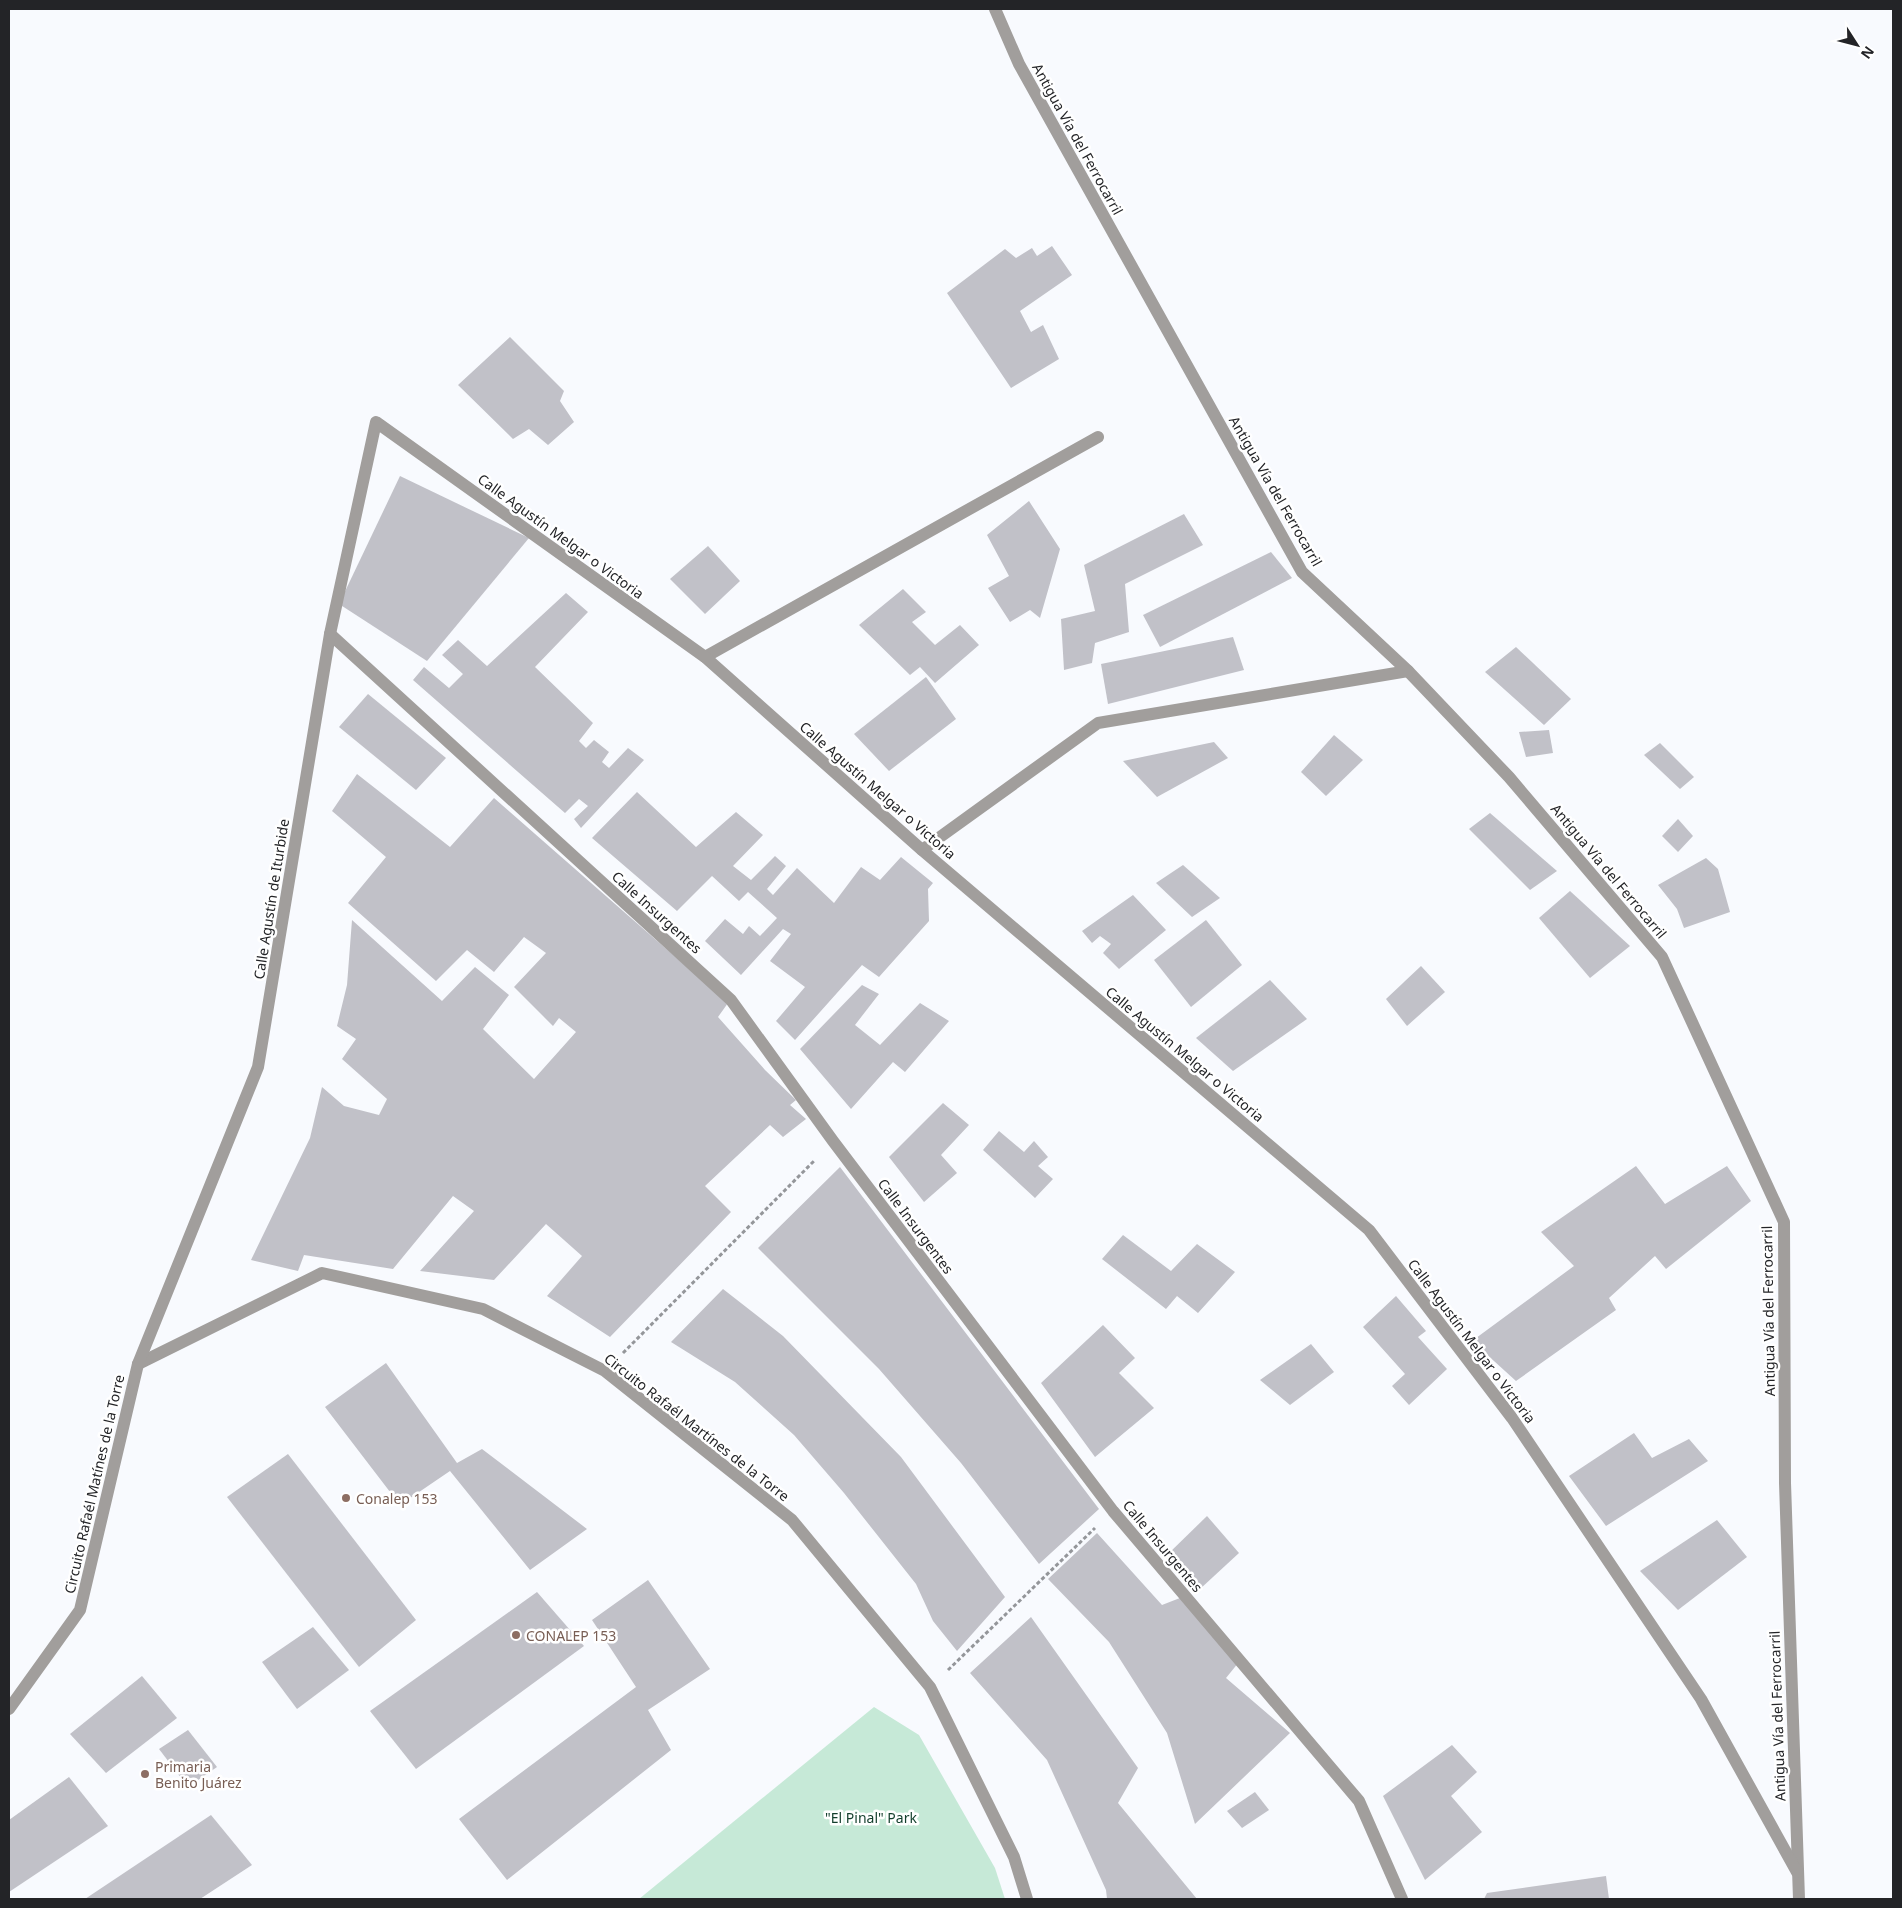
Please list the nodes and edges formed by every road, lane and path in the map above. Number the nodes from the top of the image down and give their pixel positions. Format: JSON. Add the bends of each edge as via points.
{"nodes":[{"id":1,"x":995,"y":9,"type":"edge"},
{"id":2,"x":376,"y":422,"type":"joint"},
{"id":3,"x":1098,"y":437,"type":"dead end"},
{"id":4,"x":330,"y":634,"type":"junction"},
{"id":5,"x":705,"y":657,"type":"junction"},
{"id":6,"x":1408,"y":671,"type":"junction"},
{"id":7,"x":922,"y":850,"type":"junction"},
{"id":8,"x":833,"y":1141,"type":"junction"},
{"id":9,"x":138,"y":1364,"type":"junction"},
{"id":10,"x":604,"y":1371,"type":"junction"},
{"id":11,"x":1113,"y":1511,"type":"junction"},
{"id":12,"x":930,"y":1688,"type":"junction"},
{"id":13,"x":9,"y":1709,"type":"edge"},
{"id":14,"x":1796,"y":1872,"type":"junction"},
{"id":15,"x":1027,"y":1899,"type":"edge"},
{"id":16,"x":1402,"y":1899,"type":"edge"},
{"id":17,"x":1799,"y":1899,"type":"edge"}],
"edges":[{"from":1,"to":6,"type":"street","name":"Antigua Vía del Ferrocarril","via":[[1019,64],[1302,572]]},
{"from":2,"to":4,"type":"street","name":"Calle Agustín de Iturbide"},
{"from":2,"to":5,"type":"street","name":"Calle Agustín Melgar o Victoria"},
{"from":3,"to":5,"type":"street"},
{"from":4,"to":8,"type":"street","name":"Calle Insurgentes","via":[[731,1000]]},
{"from":4,"to":9,"type":"street","name":"Calle Agustín de Iturbide","via":[[258,1067]]},
{"from":5,"to":7,"type":"street","name":"Calle Agustín Melgar o Victoria"},
{"from":6,"to":7,"type":"street","via":[[1098,723]]},
{"from":6,"to":14,"type":"street","name":"Antigua Vía del Ferrocarril","via":[[1509,776],[1662,957],[1784,1222],[1785,1482]]},
{"from":7,"to":14,"type":"street","name":"Calle Agustín Melgar o Victoria","via":[[1369,1230],[1512,1418],[1701,1700]]},
{"from":8,"to":10,"type":"path"},
{"from":8,"to":11,"type":"street","name":"Calle Insurgentes"},
{"from":9,"to":10,"type":"street","name":"Circuito Rafaél Martínes de la Torre","via":[[322,1273],[483,1309]]},
{"from":9,"to":13,"type":"street","name":"Circuito Rafaél Matínes de la Torre","via":[[80,1610]]},
{"from":10,"to":12,"type":"street","name":"Circuito Rafaél Martínes de la Torre","via":[[792,1520]]},
{"from":11,"to":12,"type":"path"},
{"from":11,"to":16,"type":"street","name":"Calle Insurgentes","via":[[1359,1801]]},
{"from":12,"to":15,"type":"street","name":"Circuito Rafaél Martínes de la Torre","via":[[1014,1857]]},
{"from":14,"to":17,"type":"street","name":"Antigua Vía del Ferrocarril"}]}
